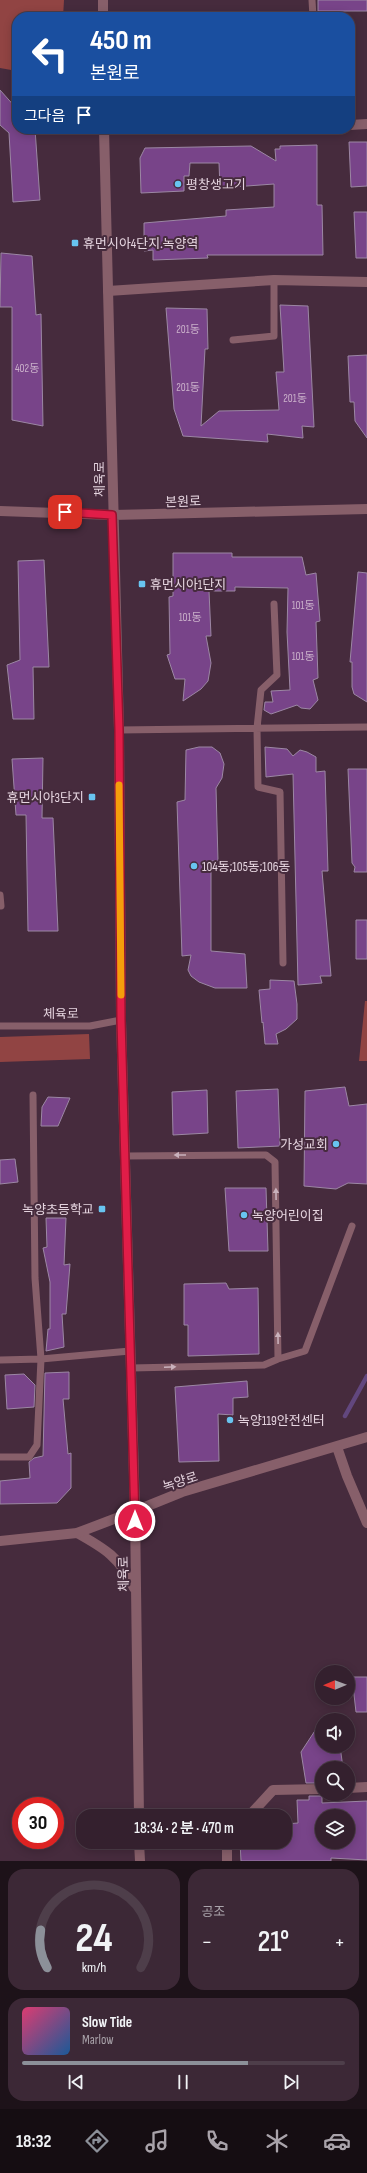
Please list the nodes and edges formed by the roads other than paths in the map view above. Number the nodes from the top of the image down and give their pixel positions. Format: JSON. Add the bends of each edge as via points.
{"nodes":[{"id":1,"x":103,"y":0,"type":"edge"},
{"id":2,"x":312,"y":0,"type":"edge"},
{"id":3,"x":103,"y":12,"type":"edge"},
{"id":4,"x":313,"y":12,"type":"edge"},
{"id":5,"x":355,"y":124,"type":"edge"},
{"id":6,"x":367,"y":124,"type":"edge"},
{"id":7,"x":104,"y":134,"type":"edge"},
{"id":8,"x":274,"y":280,"type":"junction"},
{"id":9,"x":367,"y":282,"type":"edge"},
{"id":10,"x":108,"y":291,"type":"junction"},
{"id":11,"x":233,"y":340,"type":"dead end"},
{"id":12,"x":367,"y":509,"type":"edge"},
{"id":13,"x":0,"y":511,"type":"edge"},
{"id":14,"x":112,"y":515,"type":"junction"},
{"id":15,"x":274,"y":604,"type":"dead end"},
{"id":16,"x":367,"y":727,"type":"edge"},
{"id":17,"x":257,"y":728,"type":"junction"},
{"id":18,"x":119,"y":730,"type":"junction"},
{"id":19,"x":0,"y":895,"type":"edge"},
{"id":20,"x":1,"y":906,"type":"edge"},
{"id":21,"x":283,"y":963,"type":"dead end"},
{"id":22,"x":121,"y":1020,"type":"junction"},
{"id":23,"x":0,"y":1026,"type":"edge"},
{"id":24,"x":33,"y":1095,"type":"dead end"},
{"id":25,"x":125,"y":1156,"type":"junction"},
{"id":26,"x":352,"y":1226,"type":"dead end"},
{"id":27,"x":130,"y":1351,"type":"junction"},
{"id":28,"x":41,"y":1359,"type":"junction"},
{"id":29,"x":278,"y":1359,"type":"junction"},
{"id":30,"x":0,"y":1360,"type":"edge"},
{"id":31,"x":131,"y":1368,"type":"junction"},
{"id":32,"x":367,"y":1437,"type":"edge"},
{"id":33,"x":337,"y":1447,"type":"junction"},
{"id":34,"x":0,"y":1457,"type":"edge"},
{"id":35,"x":135,"y":1511,"type":"junction"},
{"id":36,"x":367,"y":1523,"type":"edge"},
{"id":37,"x":77,"y":1533,"type":"junction"},
{"id":38,"x":0,"y":1541,"type":"edge"},
{"id":39,"x":136,"y":1594,"type":"junction"},
{"id":40,"x":367,"y":1787,"type":"edge"},
{"id":41,"x":355,"y":1788,"type":"edge"},
{"id":42,"x":315,"y":1789,"type":"edge"},
{"id":43,"x":139,"y":1809,"type":"edge"},
{"id":44,"x":256,"y":1809,"type":"edge"},
{"id":45,"x":139,"y":1849,"type":"edge"},
{"id":46,"x":227,"y":1849,"type":"edge"},
{"id":47,"x":140,"y":1861,"type":"edge"},
{"id":48,"x":227,"y":1861,"type":"edge"}],
"edges":[{"from":1,"to":3,"type":"street"},
{"from":2,"to":4,"type":"lane"},
{"from":5,"to":6,"type":"street"},
{"from":7,"to":10,"type":"street","name":"체육로"},
{"from":8,"to":9,"type":"street"},
{"from":8,"to":10,"type":"street"},
{"from":8,"to":11,"type":"lane","via":[[274,336]]},
{"from":10,"to":14,"type":"street","name":"체육로"},
{"from":12,"to":14,"type":"street","name":"본원로"},
{"from":13,"to":14,"type":"street","name":"본원로"},
{"from":14,"to":18,"type":"street","name":"체육로"},
{"from":15,"to":17,"type":"lane","via":[[277,675],[261,690]]},
{"from":16,"to":17,"type":"lane"},
{"from":17,"to":18,"type":"lane"},
{"from":17,"to":21,"type":"lane","via":[[258,787],[280,792]]},
{"from":18,"to":22,"type":"street","name":"체육로"},
{"from":19,"to":20,"type":"lane"},
{"from":22,"to":23,"type":"lane","name":"체육로","via":[[90,1026]]},
{"from":22,"to":25,"type":"street","name":"체육로"},
{"from":24,"to":28,"type":"lane","via":[[35,1278]]},
{"from":25,"to":27,"type":"street","name":"체육로"},
{"from":29,"to":25,"type":"lane","one_way":true,"via":[[275,1162],[266,1155]]},
{"from":26,"to":29,"type":"lane","via":[[304,1352]]},
{"from":27,"to":28,"type":"lane"},
{"from":27,"to":31,"type":"street","name":"체육로"},
{"from":28,"to":30,"type":"lane"},
{"from":28,"to":34,"type":"lane","via":[[37,1445],[29,1457]]},
{"from":31,"to":29,"type":"lane","one_way":true,"via":[[264,1365]]},
{"from":31,"to":35,"type":"street","name":"체육로"},
{"from":32,"to":33,"type":"street","name":"녹양로"},
{"from":33,"to":35,"type":"street","name":"녹양로","via":[[182,1492]]},
{"from":33,"to":36,"type":"street"},
{"from":35,"to":37,"type":"street","name":"녹양로"},
{"from":35,"to":39,"type":"street","name":"체육로"},
{"from":37,"to":38,"type":"street","name":"녹양로"},
{"from":37,"to":39,"type":"street","via":[[111,1554],[127,1573]]},
{"from":39,"to":43,"type":"street","name":"체육로"},
{"from":40,"to":41,"type":"street"},
{"from":42,"to":44,"type":"street","via":[[274,1790]]},
{"from":45,"to":47,"type":"street"},
{"from":46,"to":48,"type":"street"}]}
